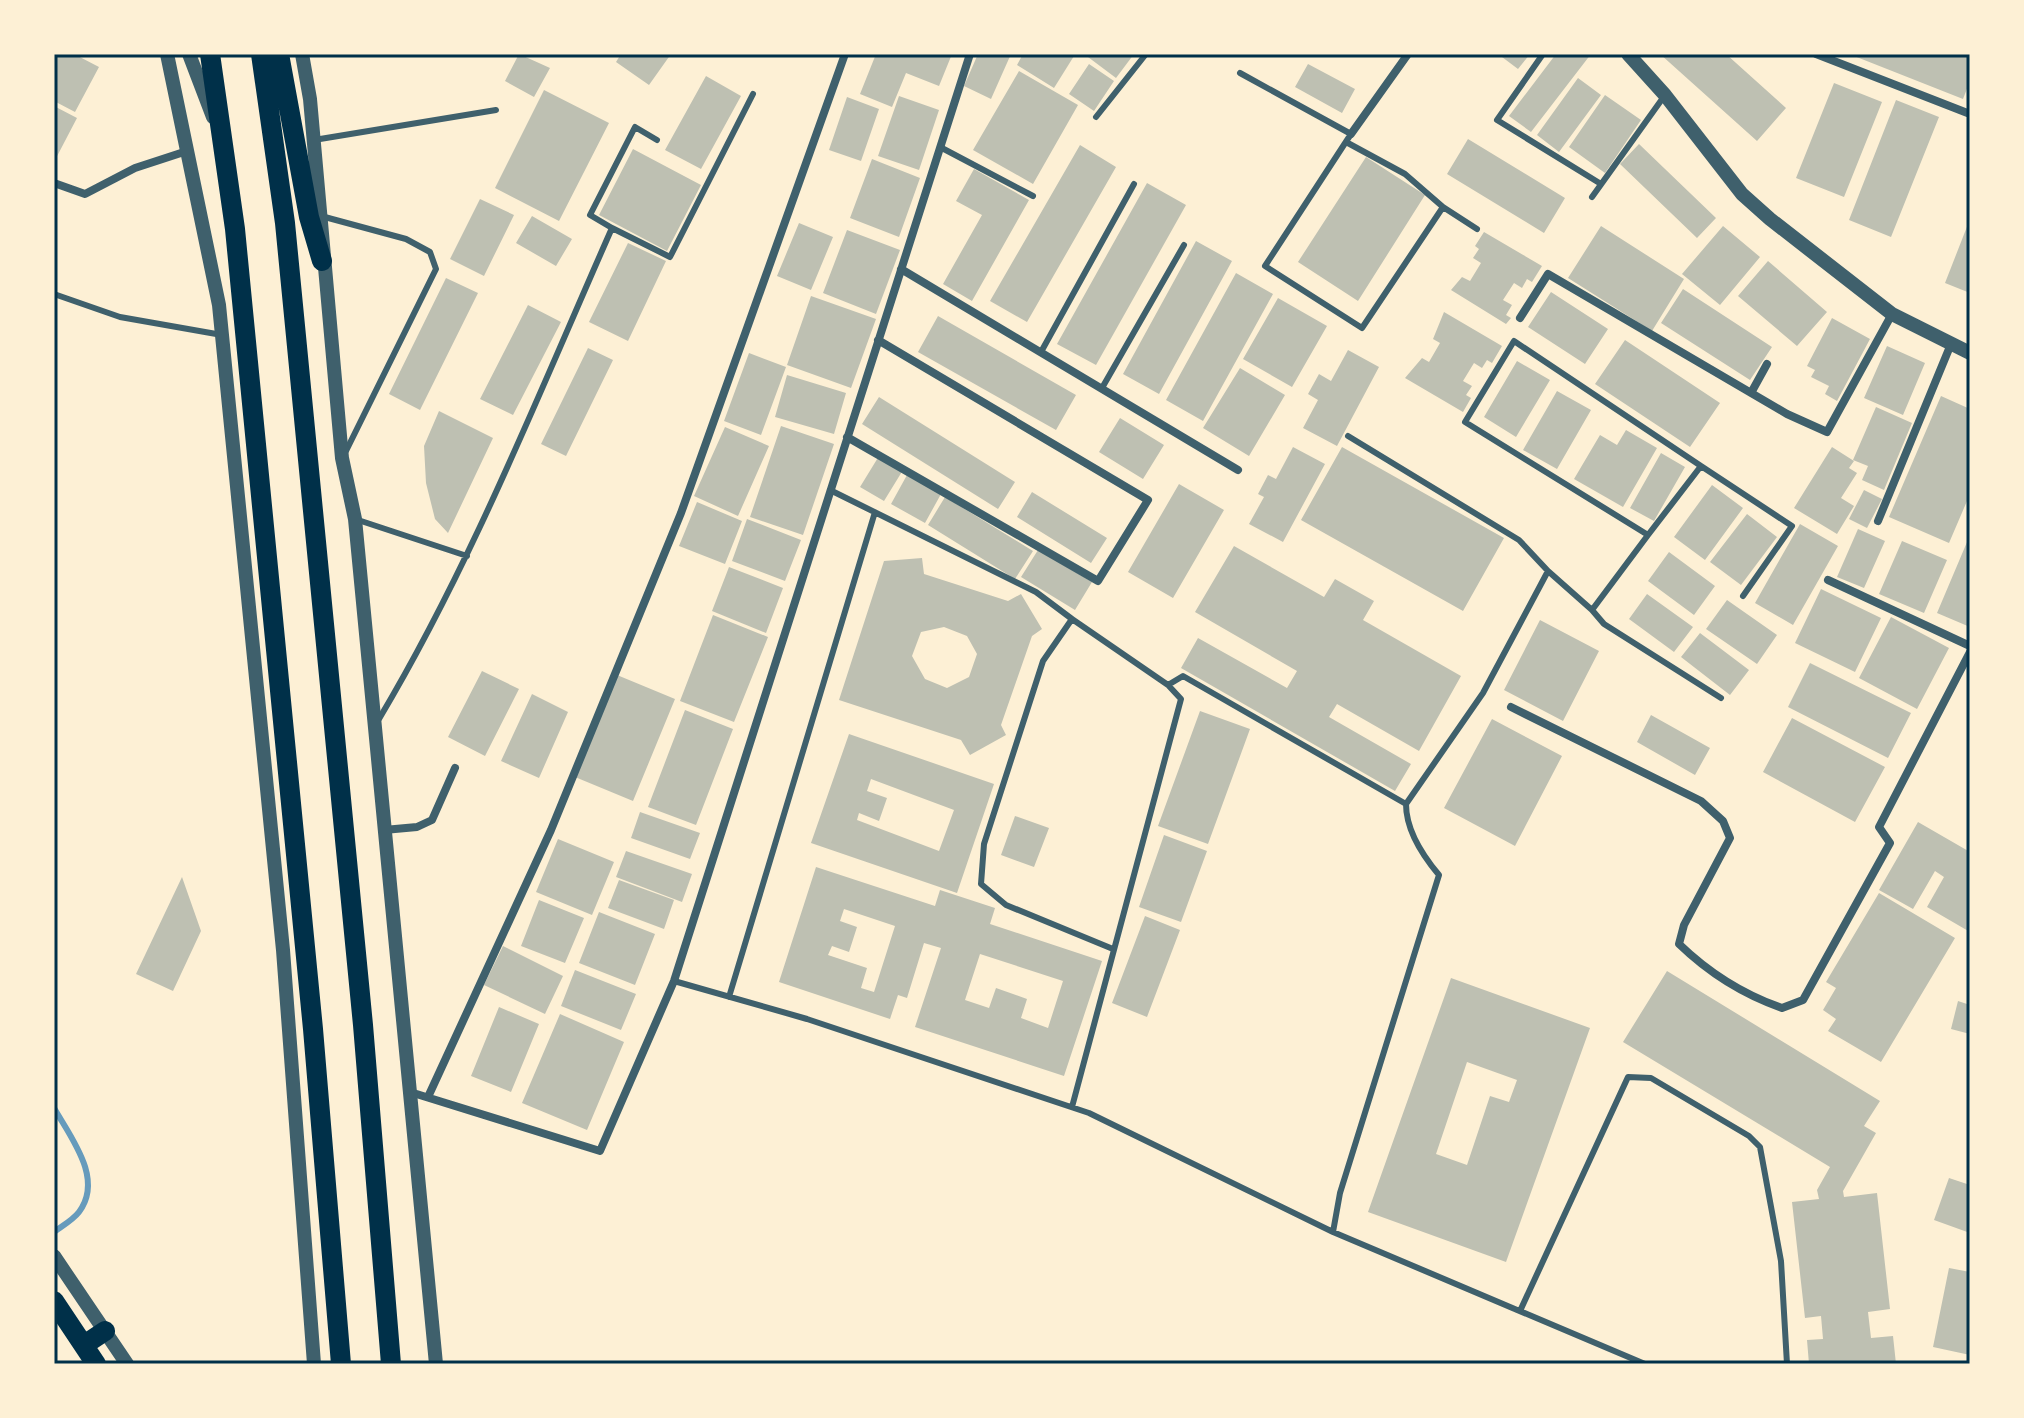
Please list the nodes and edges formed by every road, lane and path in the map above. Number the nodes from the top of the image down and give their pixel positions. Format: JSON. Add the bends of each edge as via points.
{"nodes":[{"id":1,"x":167,"y":54,"type":"edge"},
{"id":2,"x":189,"y":54,"type":"edge"},
{"id":3,"x":210,"y":54,"type":"edge"},
{"id":4,"x":261,"y":54,"type":"edge"},
{"id":5,"x":279,"y":54,"type":"edge"},
{"id":6,"x":302,"y":54,"type":"edge"},
{"id":7,"x":845,"y":54,"type":"edge"},
{"id":8,"x":970,"y":54,"type":"edge"},
{"id":9,"x":1146,"y":54,"type":"edge"},
{"id":10,"x":1408,"y":54,"type":"edge"},
{"id":11,"x":1543,"y":54,"type":"edge"},
{"id":12,"x":1628,"y":54,"type":"edge"},
{"id":13,"x":1816,"y":54,"type":"edge"},
{"id":14,"x":1827,"y":56,"type":"edge"},
{"id":15,"x":1240,"y":73,"type":"dead end"},
{"id":16,"x":753,"y":94,"type":"dead end"},
{"id":17,"x":1665,"y":95,"type":"junction"},
{"id":18,"x":496,"y":110,"type":"dead end"},
{"id":19,"x":1970,"y":114,"type":"edge"},
{"id":20,"x":1096,"y":117,"type":"dead end"},
{"id":21,"x":1349,"y":138,"type":"junction"},
{"id":22,"x":314,"y":140,"type":"junction"},
{"id":23,"x":657,"y":140,"type":"dead end"},
{"id":24,"x":223,"y":143,"type":"junction"},
{"id":25,"x":940,"y":147,"type":"junction"},
{"id":26,"x":187,"y":151,"type":"junction"},
{"id":27,"x":54,"y":183,"type":"edge"},
{"id":28,"x":1134,"y":184,"type":"dead end"},
{"id":29,"x":1601,"y":184,"type":"junction"},
{"id":30,"x":1033,"y":196,"type":"dead end"},
{"id":31,"x":1592,"y":197,"type":"dead end"},
{"id":32,"x":1443,"y":207,"type":"junction"},
{"id":33,"x":321,"y":216,"type":"junction"},
{"id":34,"x":612,"y":228,"type":"junction"},
{"id":35,"x":1477,"y":229,"type":"dead end"},
{"id":36,"x":1184,"y":245,"type":"dead end"},
{"id":37,"x":322,"y":261,"type":"junction"},
{"id":38,"x":901,"y":269,"type":"junction"},
{"id":39,"x":54,"y":294,"type":"edge"},
{"id":40,"x":1892,"y":314,"type":"junction"},
{"id":41,"x":1520,"y":318,"type":"dead end"},
{"id":42,"x":222,"y":335,"type":"junction"},
{"id":43,"x":878,"y":340,"type":"junction"},
{"id":44,"x":1951,"y":344,"type":"junction"},
{"id":45,"x":1041,"y":352,"type":"junction"},
{"id":46,"x":1970,"y":353,"type":"edge"},
{"id":47,"x":1767,"y":364,"type":"dead end"},
{"id":48,"x":1102,"y":388,"type":"junction"},
{"id":49,"x":1751,"y":393,"type":"junction"},
{"id":50,"x":1348,"y":436,"type":"dead end"},
{"id":51,"x":847,"y":437,"type":"junction"},
{"id":52,"x":342,"y":458,"type":"junction"},
{"id":53,"x":1701,"y":466,"type":"junction"},
{"id":54,"x":1238,"y":470,"type":"dead end"},
{"id":55,"x":830,"y":490,"type":"junction"},
{"id":56,"x":875,"y":512,"type":"junction"},
{"id":57,"x":355,"y":519,"type":"junction"},
{"id":58,"x":1878,"y":521,"type":"dead end"},
{"id":59,"x":1648,"y":535,"type":"junction"},
{"id":60,"x":467,"y":556,"type":"junction"},
{"id":61,"x":1548,"y":571,"type":"junction"},
{"id":62,"x":1828,"y":580,"type":"dead end"},
{"id":63,"x":1743,"y":596,"type":"dead end"},
{"id":64,"x":1592,"y":610,"type":"junction"},
{"id":65,"x":1072,"y":619,"type":"junction"},
{"id":66,"x":1970,"y":646,"type":"edge"},
{"id":67,"x":1970,"y":652,"type":"edge"},
{"id":68,"x":1168,"y":685,"type":"junction"},
{"id":69,"x":1721,"y":698,"type":"dead end"},
{"id":70,"x":1511,"y":707,"type":"dead end"},
{"id":71,"x":375,"y":725,"type":"junction"},
{"id":72,"x":455,"y":768,"type":"dead end"},
{"id":73,"x":1406,"y":804,"type":"junction"},
{"id":74,"x":384,"y":830,"type":"junction"},
{"id":75,"x":1113,"y":949,"type":"junction"},
{"id":76,"x":674,"y":981,"type":"junction"},
{"id":77,"x":729,"y":997,"type":"junction"},
{"id":78,"x":409,"y":1092,"type":"junction"},
{"id":79,"x":428,"y":1097,"type":"junction"},
{"id":80,"x":1072,"y":1107,"type":"junction"},
{"id":81,"x":1333,"y":1232,"type":"junction"},
{"id":82,"x":55,"y":1258,"type":"edge"},
{"id":83,"x":54,"y":1301,"type":"edge"},
{"id":84,"x":1520,"y":1311,"type":"junction"},
{"id":85,"x":105,"y":1331,"type":"junction"},
{"id":86,"x":84,"y":1345,"type":"junction"},
{"id":87,"x":96,"y":1364,"type":"edge"},
{"id":88,"x":127,"y":1364,"type":"edge"},
{"id":89,"x":314,"y":1364,"type":"edge"},
{"id":90,"x":341,"y":1364,"type":"edge"},
{"id":91,"x":391,"y":1364,"type":"edge"},
{"id":92,"x":436,"y":1364,"type":"edge"},
{"id":93,"x":1645,"y":1364,"type":"edge"},
{"id":94,"x":1787,"y":1364,"type":"edge"}],
"edges":[{"from":1,"to":26,"type":"street"},
{"from":2,"to":24,"type":"street"},
{"from":3,"to":24,"type":"highway"},
{"from":4,"to":91,"type":"highway","via":[[285,223]]},
{"from":5,"to":37,"type":"highway"},
{"from":6,"to":22,"type":"street"},
{"from":7,"to":79,"type":"street","via":[[681,513],[551,830]]},
{"from":8,"to":25,"type":"street"},
{"from":9,"to":20,"type":"lane"},
{"from":10,"to":21,"type":"street"},
{"from":11,"to":29,"type":"lane","via":[[1497,120]]},
{"from":12,"to":17,"type":"street"},
{"from":13,"to":14,"type":"street"},
{"from":14,"to":19,"type":"street"},
{"from":15,"to":21,"type":"lane"},
{"from":16,"to":34,"type":"lane","via":[[670,257]]},
{"from":17,"to":29,"type":"lane"},
{"from":17,"to":40,"type":"street","via":[[1742,194]]},
{"from":18,"to":22,"type":"lane"},
{"from":21,"to":32,"type":"lane","via":[[1405,174]]},
{"from":21,"to":32,"type":"lane","via":[[1265,266],[1362,328]]},
{"from":22,"to":33,"type":"street"},
{"from":23,"to":34,"type":"lane","via":[[635,127],[628,140],[590,215]]},
{"from":24,"to":90,"type":"highway","via":[[313,1029]]},
{"from":25,"to":30,"type":"lane"},
{"from":25,"to":38,"type":"street"},
{"from":26,"to":27,"type":"street","via":[[135,168],[85,194]]},
{"from":26,"to":42,"type":"street"},
{"from":28,"to":45,"type":"lane"},
{"from":29,"to":31,"type":"lane"},
{"from":32,"to":35,"type":"lane"},
{"from":33,"to":37,"type":"street"},
{"from":33,"to":52,"type":"lane","via":[[406,239],[430,252],[436,269]]},
{"from":34,"to":60,"type":"lane"},
{"from":36,"to":48,"type":"lane"},
{"from":37,"to":52,"type":"street"},
{"from":38,"to":43,"type":"street"},
{"from":38,"to":45,"type":"street"},
{"from":39,"to":42,"type":"lane","via":[[120,317]]},
{"from":40,"to":44,"type":"street"},
{"from":40,"to":49,"type":"street","via":[[1827,432]]},
{"from":41,"to":49,"type":"street","via":[[1548,274]]},
{"from":42,"to":89,"type":"street","via":[[283,950]]},
{"from":43,"to":51,"type":"street"},
{"from":43,"to":51,"type":"street","via":[[1148,500],[1098,581]]},
{"from":44,"to":46,"type":"street"},
{"from":44,"to":58,"type":"street"},
{"from":45,"to":48,"type":"street"},
{"from":47,"to":49,"type":"street"},
{"from":48,"to":54,"type":"street"},
{"from":50,"to":61,"type":"lane","via":[[1519,540]]},
{"from":51,"to":55,"type":"street"},
{"from":52,"to":57,"type":"street"},
{"from":53,"to":59,"type":"lane"},
{"from":53,"to":59,"type":"lane","via":[[1514,341],[1465,422]]},
{"from":53,"to":63,"type":"lane","via":[[1792,526]]},
{"from":55,"to":56,"type":"lane"},
{"from":55,"to":76,"type":"street"},
{"from":56,"to":65,"type":"lane","via":[[1036,592]]},
{"from":56,"to":77,"type":"lane"},
{"from":57,"to":60,"type":"lane"},
{"from":57,"to":71,"type":"street"},
{"from":59,"to":64,"type":"lane"},
{"from":60,"to":71,"type":"lane","via":[[428,637]]},
{"from":61,"to":64,"type":"lane"},
{"from":61,"to":73,"type":"lane","via":[[1483,693]]},
{"from":62,"to":66,"type":"street"},
{"from":64,"to":69,"type":"lane","via":[[1604,624]]},
{"from":65,"to":68,"type":"lane"},
{"from":65,"to":75,"type":"lane","via":[[1043,661],[984,844],[981,884],[1006,905]]},
{"from":67,"to":70,"type":"street","via":[[1879,827],[1890,843],[1877,872],[1803,1000],[1782,1008],[1738,990],[1679,944],[1730,838],[1723,821],[1701,801]]},
{"from":68,"to":73,"type":"lane","via":[[1183,676]]},
{"from":68,"to":75,"type":"lane","via":[[1181,699]]},
{"from":71,"to":74,"type":"street"},
{"from":72,"to":74,"type":"street","via":[[432,820]]},
{"from":73,"to":81,"type":"lane","via":[[1418,844],[1439,875],[1344,1178]]},
{"from":74,"to":78,"type":"street"},
{"from":75,"to":80,"type":"lane"},
{"from":76,"to":77,"type":"lane"},
{"from":76,"to":79,"type":"street","via":[[600,1151]]},
{"from":77,"to":80,"type":"lane"},
{"from":78,"to":79,"type":"street"},
{"from":78,"to":92,"type":"street"},
{"from":80,"to":81,"type":"lane"},
{"from":81,"to":84,"type":"lane"},
{"from":82,"to":85,"type":"street"},
{"from":83,"to":86,"type":"highway"},
{"from":84,"to":93,"type":"lane"},
{"from":84,"to":94,"type":"lane","via":[[1628,1077],[1651,1078],[1760,1147],[1781,1261]]},
{"from":85,"to":86,"type":"highway"},
{"from":85,"to":88,"type":"street"},
{"from":86,"to":87,"type":"highway"}]}
